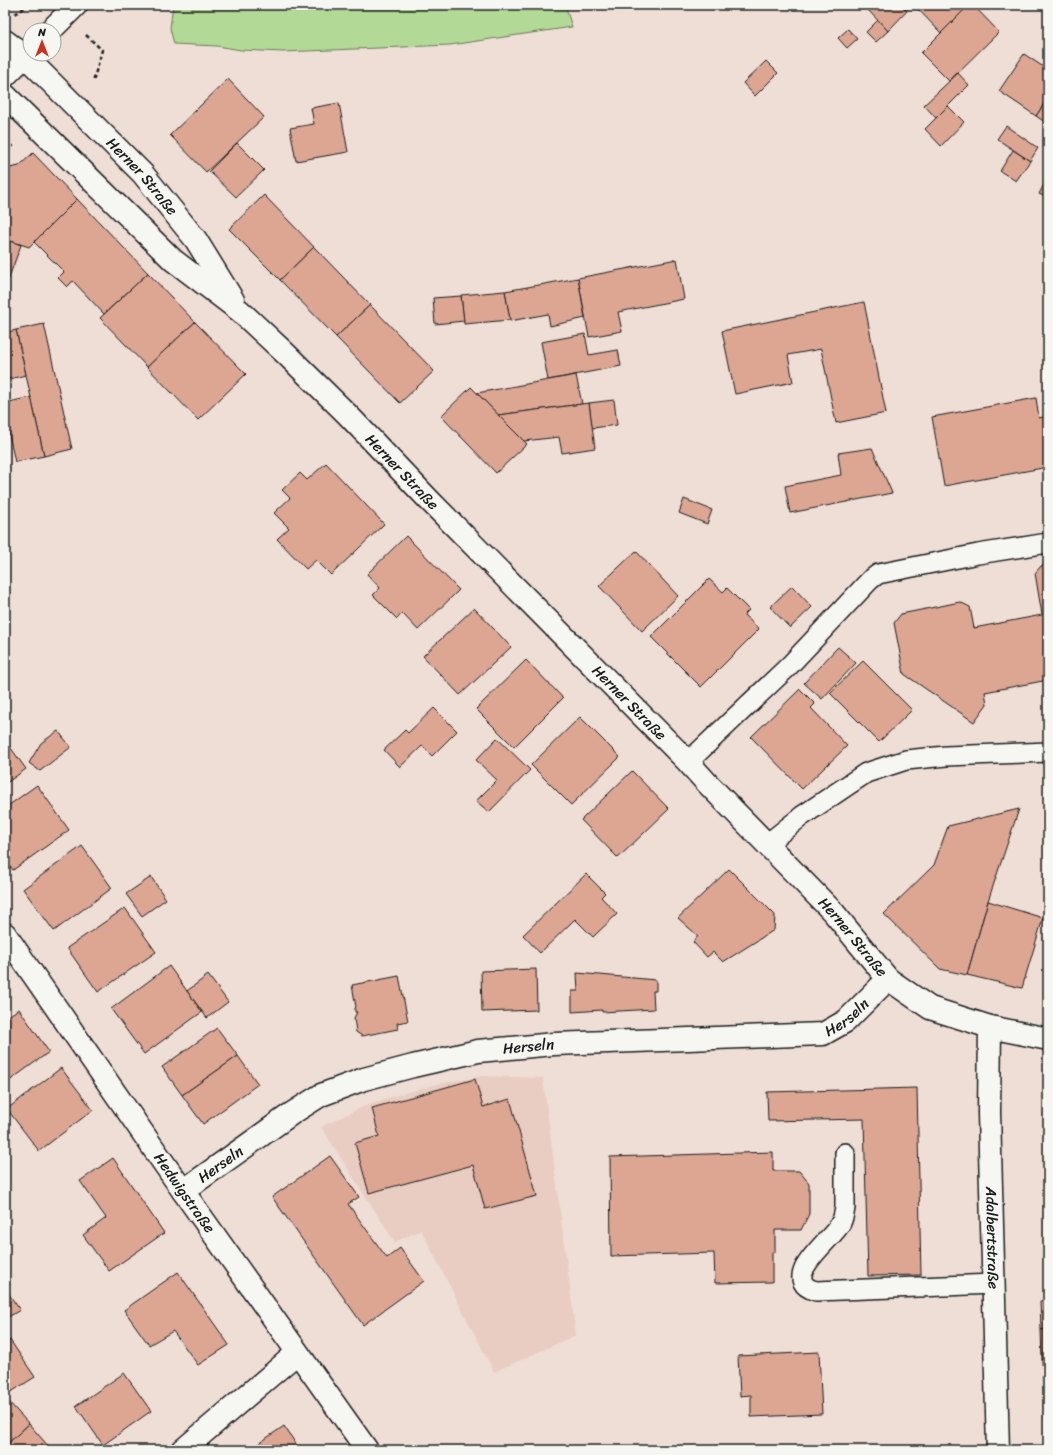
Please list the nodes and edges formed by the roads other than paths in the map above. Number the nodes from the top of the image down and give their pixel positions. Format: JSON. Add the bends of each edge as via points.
{"nodes":[{"id":1,"x":5,"y":41,"type":"edge"},
{"id":2,"x":22,"y":51,"type":"edge"},
{"id":3,"x":22,"y":60,"type":"edge"},
{"id":4,"x":36,"y":62,"type":"edge"},
{"id":5,"x":5,"y":76,"type":"edge"},
{"id":6,"x":5,"y":95,"type":"edge"},
{"id":7,"x":240,"y":311,"type":"junction"},
{"id":8,"x":1048,"y":543,"type":"edge"},
{"id":9,"x":1048,"y":752,"type":"edge"},
{"id":10,"x":688,"y":762,"type":"junction"},
{"id":11,"x":767,"y":844,"type":"junction"},
{"id":12,"x":5,"y":934,"type":"edge"},
{"id":13,"x":888,"y":979,"type":"junction"},
{"id":14,"x":990,"y":1026,"type":"junction"},
{"id":15,"x":1048,"y":1039,"type":"edge"},
{"id":16,"x":845,"y":1153,"type":"dead end"},
{"id":17,"x":183,"y":1191,"type":"junction"},
{"id":18,"x":994,"y":1284,"type":"junction"},
{"id":19,"x":297,"y":1353,"type":"junction"},
{"id":20,"x":183,"y":1450,"type":"edge"},
{"id":21,"x":367,"y":1450,"type":"edge"},
{"id":22,"x":998,"y":1450,"type":"edge"}],
"edges":[{"from":1,"to":2,"type":"street","name":"Herner Straße"},
{"from":3,"to":5,"type":"street"},
{"from":4,"to":7,"type":"street","name":"Herner Straße","via":[[143,174],[196,240]]},
{"from":6,"to":7,"type":"street","name":"Herner Straße","via":[[173,260]]},
{"from":7,"to":10,"type":"street","name":"Herner Straße","via":[[347,414]]},
{"from":8,"to":10,"type":"lane","via":[[878,574],[789,666]]},
{"from":9,"to":11,"type":"lane","via":[[906,760],[866,773],[802,816]]},
{"from":10,"to":11,"type":"street","name":"Herner Straße"},
{"from":11,"to":13,"type":"street","name":"Herner Straße","via":[[834,912]]},
{"from":12,"to":17,"type":"street","name":"Hedwigstraße"},
{"from":13,"to":14,"type":"street","name":"Herner Straße","via":[[930,1008]]},
{"from":13,"to":17,"type":"street","name":"Herseln","via":[[846,1021],[824,1034],[562,1043],[478,1051],[364,1079],[321,1096],[291,1114]]},
{"from":14,"to":15,"type":"street","name":"Herner Straße"},
{"from":14,"to":18,"type":"street","name":"Adalbertstraße","via":[[989,1113]]},
{"from":16,"to":18,"type":"lane","via":[[843,1217],[835,1232],[803,1268],[802,1282],[808,1288],[816,1291]]},
{"from":17,"to":19,"type":"street","name":"Hedwigstraße"},
{"from":18,"to":22,"type":"street","name":"Adalbertstraße"},
{"from":19,"to":20,"type":"street"},
{"from":19,"to":21,"type":"street","name":"Hedwigstraße"}]}
